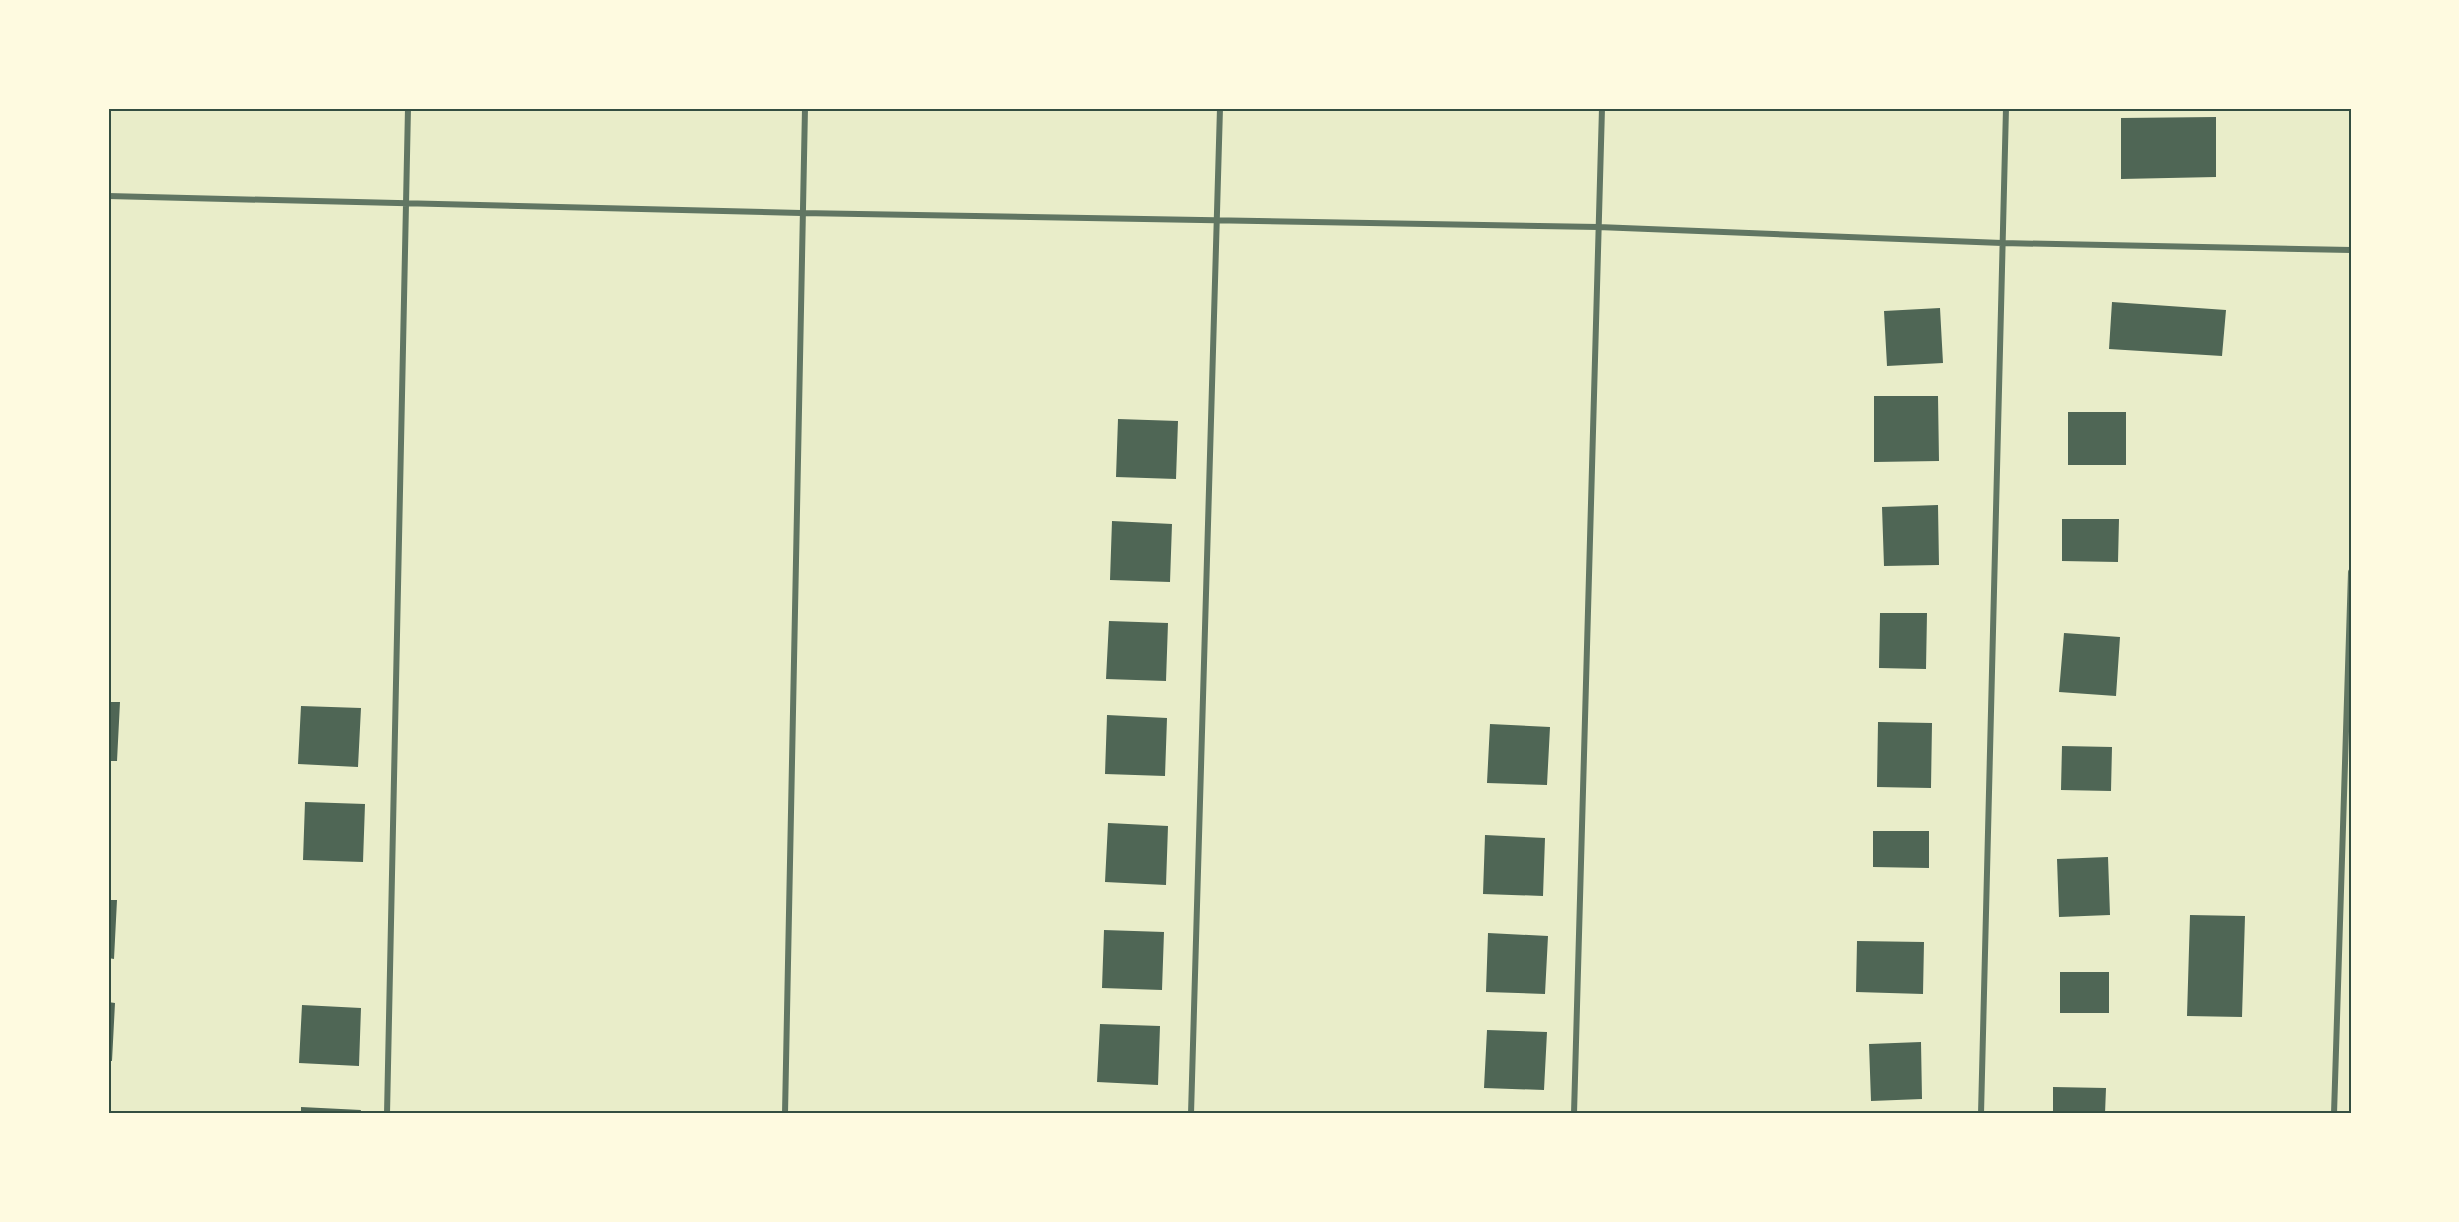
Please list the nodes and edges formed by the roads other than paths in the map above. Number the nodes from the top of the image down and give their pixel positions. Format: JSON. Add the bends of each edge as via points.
{"nodes":[{"id":1,"x":408,"y":108,"type":"edge"},
{"id":2,"x":804,"y":108,"type":"edge"},
{"id":3,"x":1220,"y":108,"type":"edge"},
{"id":4,"x":1602,"y":108,"type":"edge"},
{"id":5,"x":2006,"y":108,"type":"edge"},
{"id":6,"x":108,"y":195,"type":"edge"},
{"id":7,"x":406,"y":203,"type":"junction"},
{"id":8,"x":801,"y":213,"type":"junction"},
{"id":9,"x":1217,"y":220,"type":"junction"},
{"id":10,"x":1598,"y":227,"type":"junction"},
{"id":11,"x":2002,"y":243,"type":"junction"},
{"id":12,"x":2351,"y":250,"type":"edge"},
{"id":13,"x":2351,"y":572,"type":"edge"},
{"id":14,"x":387,"y":1114,"type":"edge"},
{"id":15,"x":785,"y":1114,"type":"edge"},
{"id":16,"x":1191,"y":1114,"type":"edge"},
{"id":17,"x":1574,"y":1114,"type":"edge"},
{"id":18,"x":1981,"y":1114,"type":"edge"},
{"id":19,"x":2334,"y":1114,"type":"edge"}],
"edges":[{"from":1,"to":7,"type":"street"},
{"from":2,"to":8,"type":"street"},
{"from":3,"to":9,"type":"street"},
{"from":4,"to":10,"type":"street"},
{"from":5,"to":11,"type":"street"},
{"from":6,"to":7,"type":"street"},
{"from":7,"to":8,"type":"street"},
{"from":7,"to":14,"type":"street"},
{"from":8,"to":9,"type":"street"},
{"from":8,"to":15,"type":"street"},
{"from":9,"to":10,"type":"street"},
{"from":9,"to":16,"type":"street"},
{"from":10,"to":11,"type":"street"},
{"from":10,"to":17,"type":"street"},
{"from":11,"to":12,"type":"street"},
{"from":11,"to":18,"type":"street"},
{"from":13,"to":19,"type":"street"}]}
